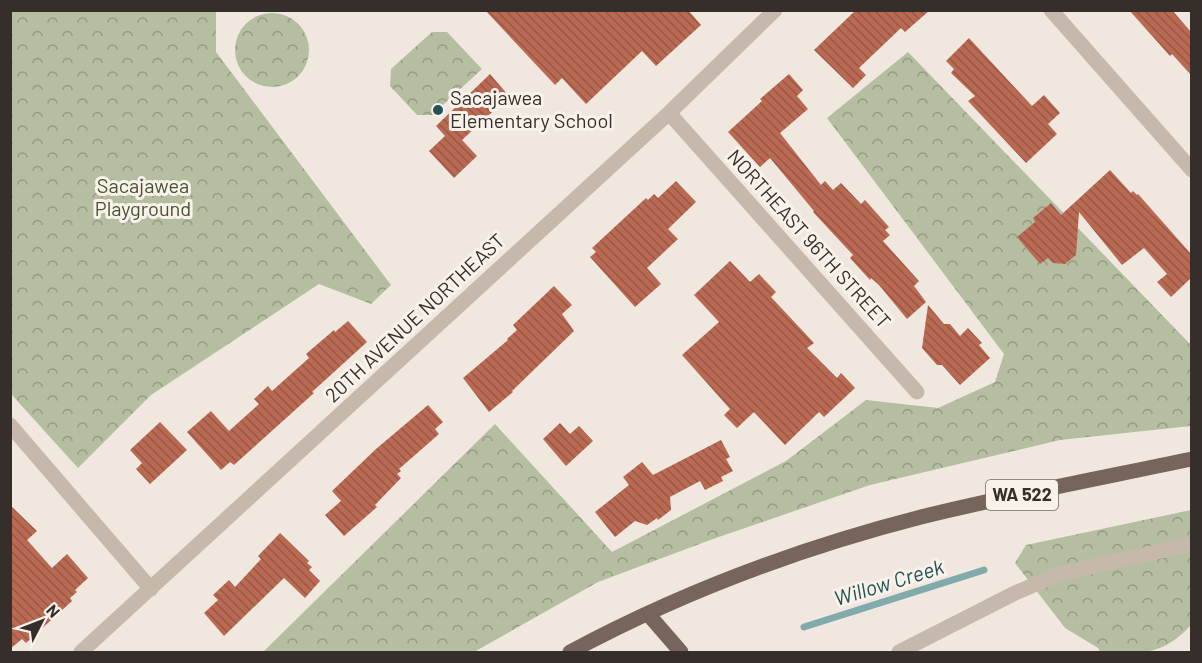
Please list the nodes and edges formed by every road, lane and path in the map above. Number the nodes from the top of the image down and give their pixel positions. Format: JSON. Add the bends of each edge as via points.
{"nodes":[{"id":1,"x":775,"y":10,"type":"edge"},
{"id":2,"x":1051,"y":10,"type":"edge"},
{"id":3,"x":669,"y":113,"type":"junction"},
{"id":4,"x":1191,"y":170,"type":"edge"},
{"id":5,"x":918,"y":392,"type":"dead end"},
{"id":6,"x":10,"y":425,"type":"edge"},
{"id":7,"x":1191,"y":459,"type":"edge"},
{"id":8,"x":1191,"y":544,"type":"edge"},
{"id":9,"x":151,"y":589,"type":"junction"},
{"id":10,"x":648,"y":614,"type":"junction"},
{"id":11,"x":81,"y":652,"type":"edge"},
{"id":12,"x":570,"y":652,"type":"edge"},
{"id":13,"x":681,"y":652,"type":"edge"},
{"id":14,"x":899,"y":652,"type":"edge"}],
"edges":[{"from":1,"to":3,"type":"street","name":"20TH AVENUE NORTHEAST"},
{"from":2,"to":4,"type":"street"},
{"from":3,"to":5,"type":"street","name":"NORTHEAST 96TH STREET"},
{"from":3,"to":9,"type":"street","name":"20TH AVENUE NORTHEAST"},
{"from":6,"to":9,"type":"street"},
{"from":7,"to":10,"type":"main road","number":"WA 522","via":[[979,504],[861,534],[742,574]]},
{"from":8,"to":14,"type":"street","via":[[1059,574]]},
{"from":9,"to":11,"type":"street","name":"20TH AVENUE NORTHEAST"},
{"from":10,"to":12,"type":"main road","number":"WA 522"},
{"from":10,"to":13,"type":"main road"}]}
